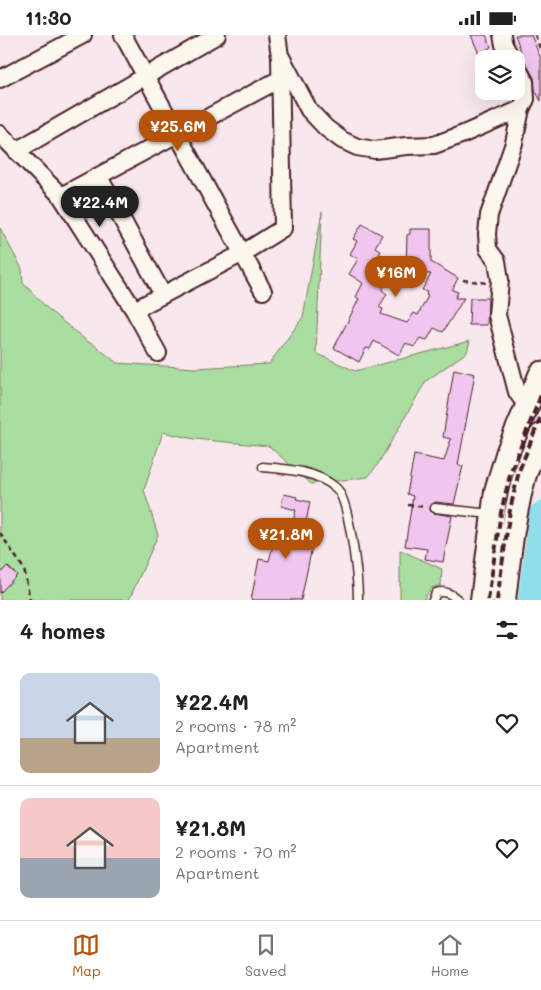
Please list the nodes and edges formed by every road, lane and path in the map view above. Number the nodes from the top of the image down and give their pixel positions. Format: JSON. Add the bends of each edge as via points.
{"nodes":[{"id":1,"x":83,"y":35,"type":"edge"},
{"id":2,"x":123,"y":35,"type":"edge"},
{"id":3,"x":217,"y":35,"type":"edge"},
{"id":4,"x":277,"y":35,"type":"edge"},
{"id":5,"x":502,"y":35,"type":"edge"},
{"id":6,"x":535,"y":35,"type":"edge"},
{"id":7,"x":507,"y":50,"type":"edge"},
{"id":8,"x":541,"y":51,"type":"edge"},
{"id":9,"x":280,"y":56,"type":"junction"},
{"id":10,"x":145,"y":76,"type":"junction"},
{"id":11,"x":0,"y":79,"type":"edge"},
{"id":12,"x":280,"y":79,"type":"junction"},
{"id":13,"x":525,"y":82,"type":"edge"},
{"id":14,"x":521,"y":109,"type":"junction"},
{"id":15,"x":0,"y":134,"type":"edge"},
{"id":16,"x":178,"y":135,"type":"junction"},
{"id":17,"x":16,"y":151,"type":"junction"},
{"id":18,"x":99,"y":177,"type":"junction"},
{"id":19,"x":61,"y":196,"type":"junction"},
{"id":20,"x":243,"y":253,"type":"junction"},
{"id":21,"x":464,"y":280,"type":"dead end"},
{"id":22,"x":500,"y":280,"type":"junction"},
{"id":23,"x":264,"y":291,"type":"dead end"},
{"id":24,"x":163,"y":295,"type":"junction"},
{"id":25,"x":134,"y":310,"type":"junction"},
{"id":26,"x":158,"y":353,"type":"dead end"},
{"id":27,"x":541,"y":373,"type":"edge"},
{"id":28,"x":529,"y":401,"type":"junction"},
{"id":29,"x":541,"y":435,"type":"edge"},
{"id":30,"x":263,"y":467,"type":"dead end"},
{"id":31,"x":408,"y":505,"type":"dead end"},
{"id":32,"x":435,"y":508,"type":"joint"},
{"id":33,"x":492,"y":515,"type":"junction"},
{"id":34,"x":0,"y":533,"type":"edge"},
{"id":35,"x":30,"y":600,"type":"edge"},
{"id":36,"x":358,"y":600,"type":"edge"},
{"id":37,"x":433,"y":600,"type":"edge"},
{"id":38,"x":458,"y":600,"type":"edge"},
{"id":39,"x":482,"y":600,"type":"edge"},
{"id":40,"x":504,"y":600,"type":"edge"}],
"edges":[{"from":1,"to":11,"type":"street"},
{"from":2,"to":10,"type":"street"},
{"from":3,"to":10,"type":"street"},
{"from":4,"to":9,"type":"street"},
{"from":5,"to":7,"type":"street"},
{"from":6,"to":8,"type":"path"},
{"from":9,"to":12,"type":"street"},
{"from":9,"to":14,"type":"street","via":[[309,110],[326,128],[357,147],[374,150],[434,145]]},
{"from":10,"to":16,"type":"street"},
{"from":10,"to":17,"type":"street"},
{"from":12,"to":16,"type":"street"},
{"from":12,"to":20,"type":"street","via":[[283,228]]},
{"from":13,"to":14,"type":"street","via":[[526,99]]},
{"from":14,"to":22,"type":"street","via":[[514,143],[489,215],[488,249],[496,261]]},
{"from":15,"to":17,"type":"street"},
{"from":16,"to":18,"type":"street"},
{"from":16,"to":20,"type":"street"},
{"from":17,"to":19,"type":"street"},
{"from":18,"to":19,"type":"street"},
{"from":18,"to":24,"type":"street"},
{"from":19,"to":25,"type":"street"},
{"from":20,"to":23,"type":"street"},
{"from":20,"to":24,"type":"street"},
{"from":21,"to":22,"type":"path","via":[[490,283]]},
{"from":22,"to":28,"type":"street","via":[[497,315],[517,392]]},
{"from":24,"to":25,"type":"street"},
{"from":25,"to":26,"type":"street"},
{"from":27,"to":28,"type":"main road"},
{"from":28,"to":33,"type":"main road","via":[[502,469]]},
{"from":29,"to":40,"type":"main road","via":[[520,495]]},
{"from":30,"to":36,"type":"lane","via":[[296,471],[324,480],[338,489],[345,503]]},
{"from":31,"to":32,"type":"path"},
{"from":32,"to":33,"type":"lane"},
{"from":33,"to":39,"type":"main road"},
{"from":34,"to":35,"type":"path","via":[[24,569]]},
{"from":37,"to":38,"type":"lane","via":[[441,591]]}]}
